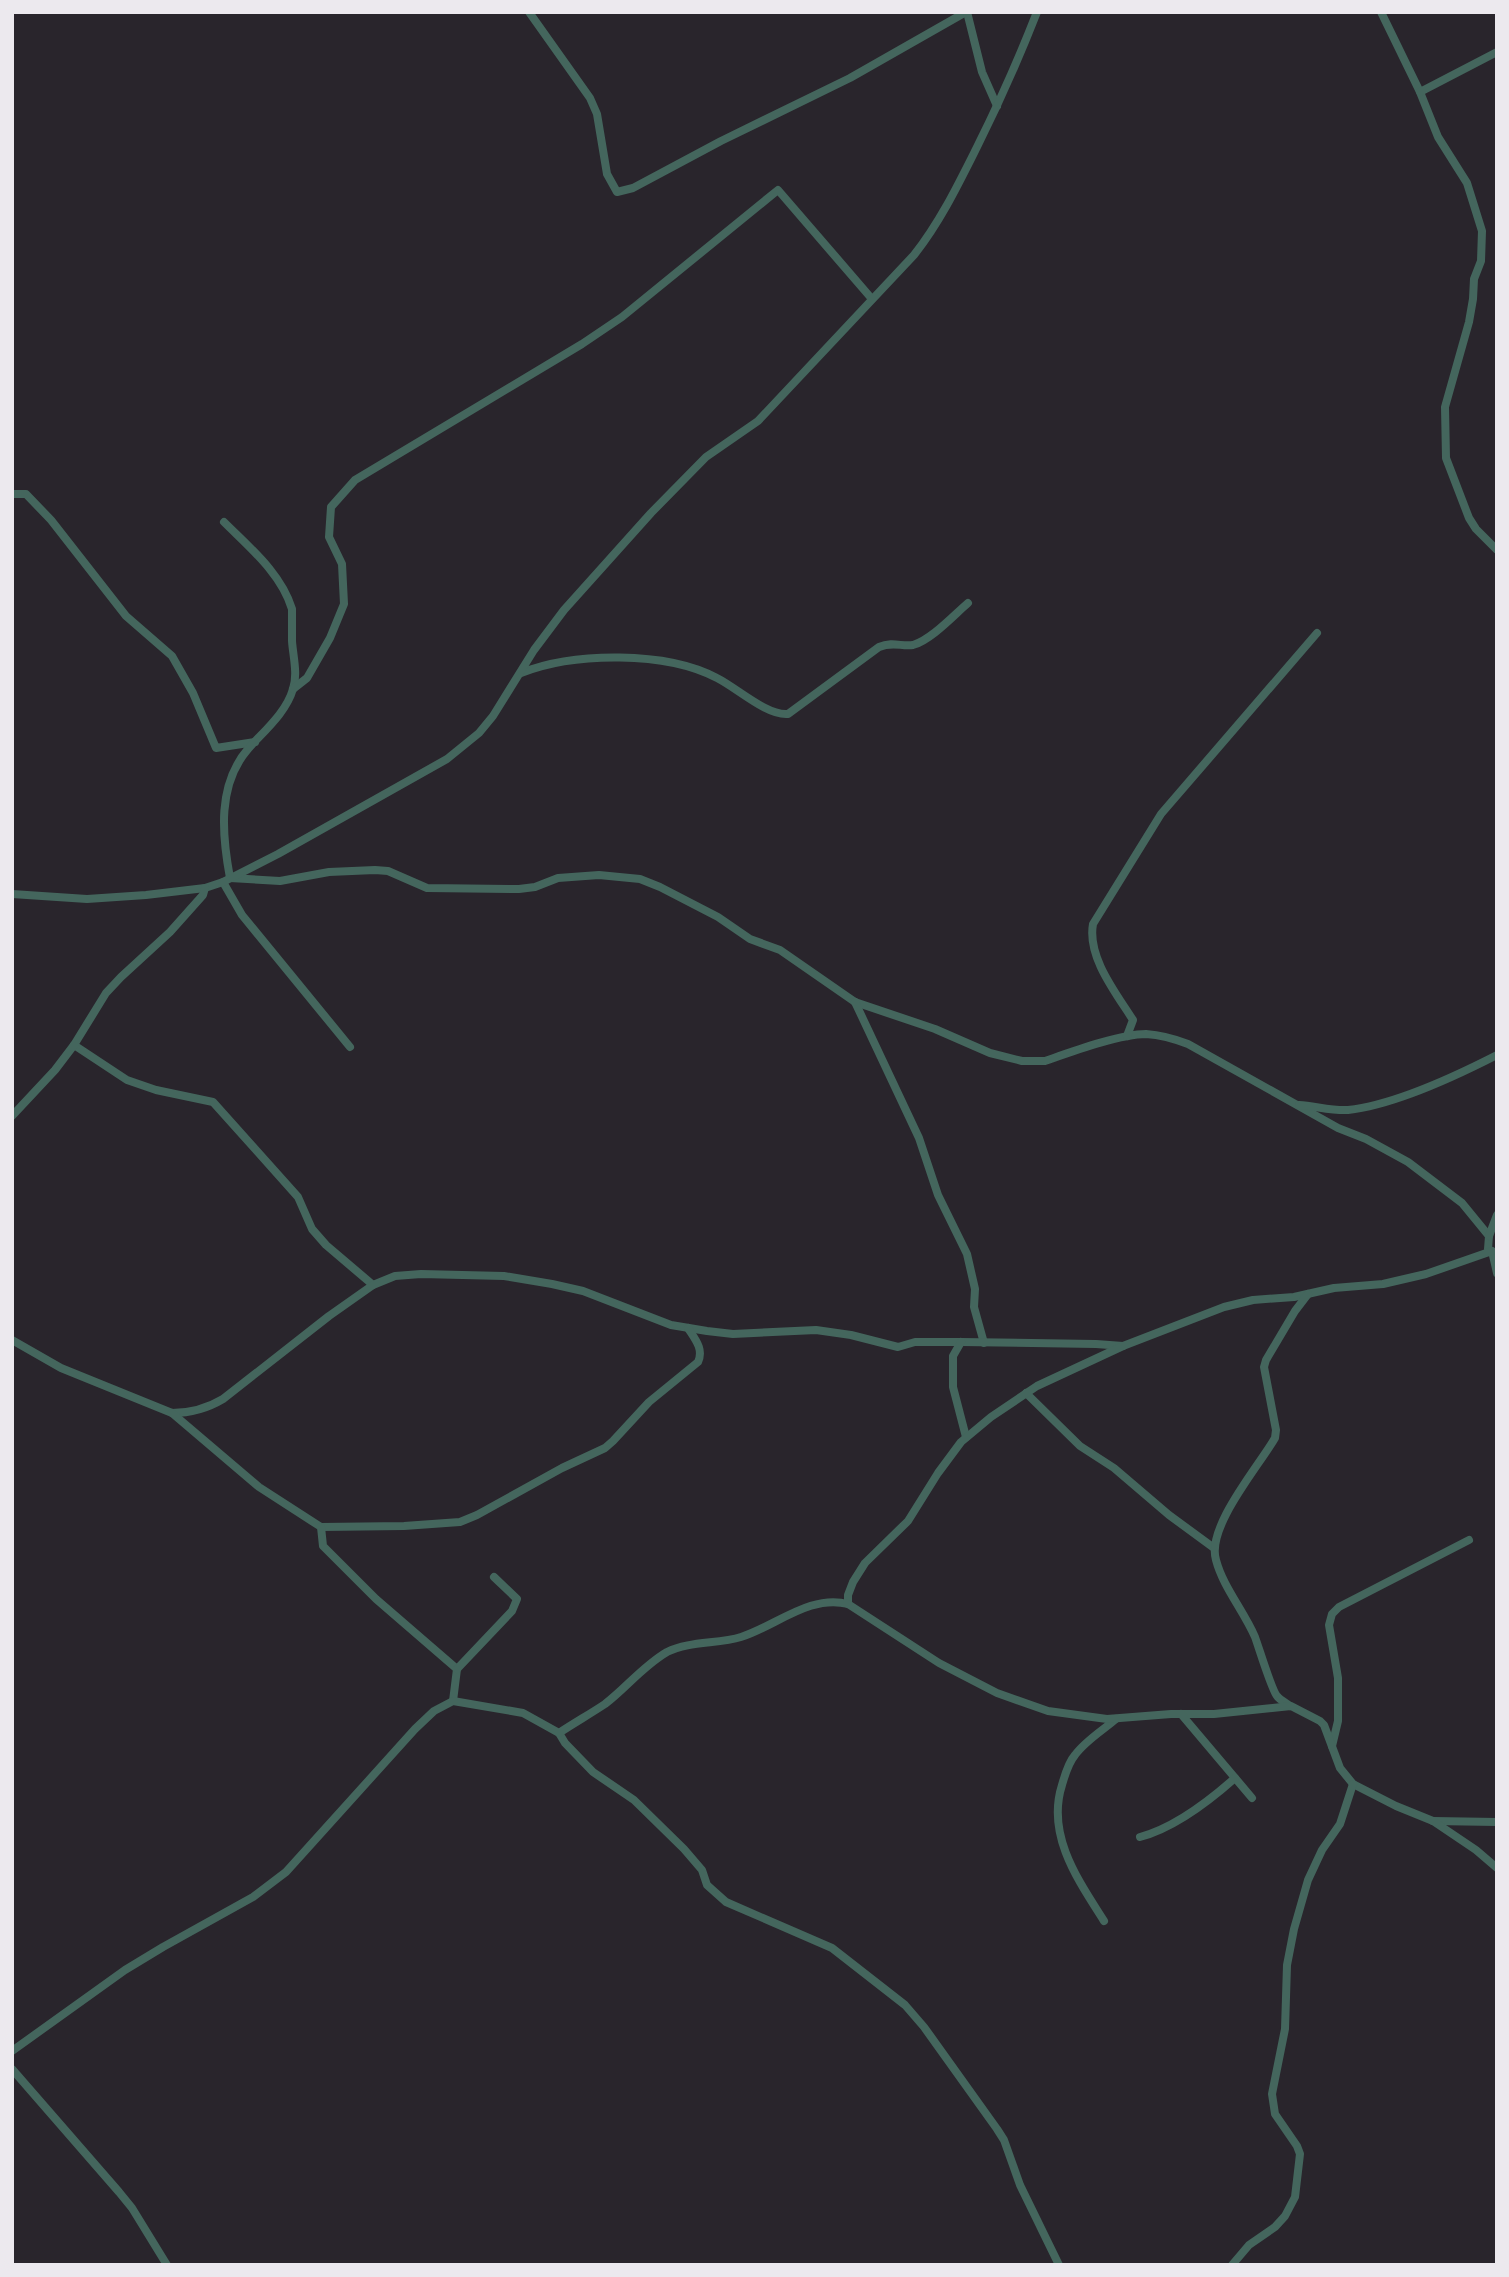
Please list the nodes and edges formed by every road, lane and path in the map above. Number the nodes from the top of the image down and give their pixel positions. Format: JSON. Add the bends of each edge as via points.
{"nodes":[{"id":1,"x":529,"y":12,"type":"edge"},
{"id":2,"x":967,"y":12,"type":"edge"},
{"id":3,"x":1037,"y":12,"type":"edge"},
{"id":4,"x":1381,"y":12,"type":"edge"},
{"id":5,"x":1497,"y":52,"type":"edge"},
{"id":6,"x":1420,"y":92,"type":"junction"},
{"id":7,"x":997,"y":106,"type":"junction"},
{"id":8,"x":872,"y":299,"type":"junction"},
{"id":9,"x":12,"y":494,"type":"edge"},
{"id":10,"x":224,"y":522,"type":"dead end"},
{"id":11,"x":1497,"y":550,"type":"edge"},
{"id":12,"x":968,"y":603,"type":"dead end"},
{"id":13,"x":1317,"y":633,"type":"dead end"},
{"id":14,"x":521,"y":673,"type":"junction"},
{"id":15,"x":293,"y":688,"type":"junction"},
{"id":16,"x":255,"y":742,"type":"junction"},
{"id":17,"x":227,"y":880,"type":"junction"},
{"id":18,"x":205,"y":888,"type":"junction"},
{"id":19,"x":12,"y":894,"type":"edge"},
{"id":20,"x":855,"y":1002,"type":"junction"},
{"id":21,"x":1127,"y":1036,"type":"junction"},
{"id":22,"x":74,"y":1045,"type":"junction"},
{"id":23,"x":350,"y":1047,"type":"dead end"},
{"id":24,"x":1497,"y":1055,"type":"edge"},
{"id":25,"x":1296,"y":1105,"type":"junction"},
{"id":26,"x":12,"y":1116,"type":"edge"},
{"id":27,"x":1497,"y":1215,"type":"edge"},
{"id":28,"x":1489,"y":1236,"type":"junction"},
{"id":29,"x":1497,"y":1243,"type":"edge"},
{"id":30,"x":1490,"y":1250,"type":"junction"},
{"id":31,"x":1497,"y":1273,"type":"edge"},
{"id":32,"x":373,"y":1285,"type":"junction"},
{"id":33,"x":1308,"y":1294,"type":"junction"},
{"id":34,"x":688,"y":1328,"type":"junction"},
{"id":35,"x":12,"y":1340,"type":"edge"},
{"id":36,"x":961,"y":1342,"type":"junction"},
{"id":37,"x":984,"y":1343,"type":"junction"},
{"id":38,"x":1123,"y":1346,"type":"junction"},
{"id":39,"x":1026,"y":1393,"type":"junction"},
{"id":40,"x":172,"y":1413,"type":"junction"},
{"id":41,"x":966,"y":1437,"type":"junction"},
{"id":42,"x":321,"y":1527,"type":"junction"},
{"id":43,"x":1469,"y":1540,"type":"dead end"},
{"id":44,"x":1214,"y":1548,"type":"junction"},
{"id":45,"x":494,"y":1577,"type":"dead end"},
{"id":46,"x":848,"y":1604,"type":"junction"},
{"id":47,"x":457,"y":1669,"type":"junction"},
{"id":48,"x":453,"y":1701,"type":"junction"},
{"id":49,"x":1291,"y":1706,"type":"junction"},
{"id":50,"x":1181,"y":1714,"type":"junction"},
{"id":51,"x":1116,"y":1719,"type":"junction"},
{"id":52,"x":559,"y":1733,"type":"junction"},
{"id":53,"x":1332,"y":1746,"type":"junction"},
{"id":54,"x":1235,"y":1778,"type":"junction"},
{"id":55,"x":1353,"y":1784,"type":"junction"},
{"id":56,"x":1252,"y":1798,"type":"dead end"},
{"id":57,"x":1433,"y":1821,"type":"junction"},
{"id":58,"x":1497,"y":1822,"type":"edge"},
{"id":59,"x":1140,"y":1837,"type":"dead end"},
{"id":60,"x":1497,"y":1868,"type":"edge"},
{"id":61,"x":1104,"y":1921,"type":"dead end"},
{"id":62,"x":12,"y":2051,"type":"edge"},
{"id":63,"x":12,"y":2069,"type":"edge"},
{"id":64,"x":167,"y":2265,"type":"edge"},
{"id":65,"x":1059,"y":2265,"type":"edge"},
{"id":66,"x":1232,"y":2265,"type":"edge"}],
"edges":[{"from":1,"to":2,"type":"street","via":[[590,98],[607,174],[617,192],[796,106]]},
{"from":2,"to":7,"type":"street","via":[[982,72]]},
{"from":3,"to":7,"type":"street"},
{"from":4,"to":6,"type":"street"},
{"from":5,"to":6,"type":"street"},
{"from":6,"to":11,"type":"street","via":[[1438,137],[1468,183],[1482,231],[1469,322],[1445,407],[1446,458],[1469,518]]},
{"from":7,"to":8,"type":"street","via":[[929,235]]},
{"from":8,"to":14,"type":"street","via":[[758,421],[706,457],[651,513],[564,610]]},
{"from":8,"to":15,"type":"street","via":[[778,190],[622,317],[355,480],[331,507],[329,537],[342,564],[344,604],[307,678]]},
{"from":9,"to":16,"type":"street","via":[[26,494],[126,616],[172,656],[216,748]]},
{"from":10,"to":15,"type":"street","via":[[268,567],[289,599]]},
{"from":12,"to":14,"type":"street","via":[[915,644],[879,647],[788,714],[772,712],[692,667],[645,659],[576,660]]},
{"from":13,"to":21,"type":"street","via":[[1161,814],[1093,924],[1099,962],[1133,1020]]},
{"from":14,"to":17,"type":"street","via":[[479,733],[447,759]]},
{"from":15,"to":16,"type":"street","via":[[283,709]]},
{"from":16,"to":17,"type":"street","via":[[234,773],[225,803]]},
{"from":17,"to":18,"type":"street"},
{"from":17,"to":20,"type":"street","via":[[281,881],[375,870],[427,888],[519,889],[558,878],[640,879],[718,917],[750,939],[780,950]]},
{"from":17,"to":23,"type":"street","via":[[242,915]]},
{"from":18,"to":19,"type":"street","via":[[87,899]]},
{"from":18,"to":22,"type":"street","via":[[204,895],[170,932],[106,993]]},
{"from":20,"to":21,"type":"street","via":[[1022,1061],[1045,1060]]},
{"from":20,"to":37,"type":"street","via":[[967,1254]]},
{"from":21,"to":25,"type":"street","via":[[1146,1034],[1188,1044]]},
{"from":22,"to":26,"type":"street"},
{"from":22,"to":32,"type":"street","via":[[127,1080],[213,1102],[298,1198],[312,1229]]},
{"from":24,"to":25,"type":"street","via":[[1378,1103],[1337,1110]]},
{"from":25,"to":28,"type":"street","via":[[1408,1162],[1462,1203]]},
{"from":27,"to":28,"type":"street"},
{"from":28,"to":30,"type":"street"},
{"from":29,"to":30,"type":"street"},
{"from":30,"to":31,"type":"street"},
{"from":30,"to":33,"type":"street","via":[[1426,1275]]},
{"from":32,"to":34,"type":"street","via":[[408,1275],[504,1276],[583,1291]]},
{"from":32,"to":40,"type":"street","via":[[223,1399]]},
{"from":33,"to":38,"type":"street","via":[[1224,1307]]},
{"from":33,"to":44,"type":"street","via":[[1264,1367],[1275,1438],[1231,1504]]},
{"from":34,"to":36,"type":"street","via":[[733,1334],[816,1331],[898,1347],[915,1342]]},
{"from":34,"to":42,"type":"street","via":[[699,1348],[698,1362],[649,1402],[605,1448],[466,1521]]},
{"from":35,"to":40,"type":"street","via":[[61,1368]]},
{"from":36,"to":37,"type":"street"},
{"from":36,"to":41,"type":"street","via":[[953,1356],[953,1387]]},
{"from":37,"to":38,"type":"street"},
{"from":38,"to":39,"type":"street"},
{"from":39,"to":41,"type":"street"},
{"from":39,"to":44,"type":"street","via":[[1080,1446]]},
{"from":40,"to":42,"type":"street","via":[[259,1487]]},
{"from":41,"to":46,"type":"street","via":[[908,1521],[865,1563],[853,1582]]},
{"from":42,"to":47,"type":"street","via":[[323,1546]]},
{"from":43,"to":53,"type":"street","via":[[1332,1614],[1329,1625],[1338,1678],[1338,1721]]},
{"from":44,"to":49,"type":"street","via":[[1216,1563],[1249,1622],[1272,1689]]},
{"from":45,"to":47,"type":"street","via":[[517,1599],[512,1611]]},
{"from":46,"to":51,"type":"street","via":[[939,1663],[997,1693],[1048,1711]]},
{"from":46,"to":52,"type":"street","via":[[805,1607],[740,1637],[670,1651]]},
{"from":47,"to":48,"type":"street"},
{"from":48,"to":52,"type":"street","via":[[523,1713]]},
{"from":48,"to":62,"type":"street","via":[[434,1710],[415,1729],[286,1872],[253,1897],[125,1970]]},
{"from":49,"to":50,"type":"street"},
{"from":49,"to":53,"type":"street","via":[[1320,1721]]},
{"from":50,"to":51,"type":"street"},
{"from":50,"to":54,"type":"street"},
{"from":51,"to":61,"type":"street","via":[[1075,1754],[1059,1794],[1056,1819],[1062,1844]]},
{"from":52,"to":65,"type":"street","via":[[593,1772],[634,1800],[684,1849],[702,1870],[707,1885],[726,1902],[832,1948],[905,2005],[1004,2140]]},
{"from":53,"to":55,"type":"street","via":[[1340,1768]]},
{"from":54,"to":56,"type":"street"},
{"from":54,"to":59,"type":"street","via":[[1214,1797],[1155,1833]]},
{"from":55,"to":57,"type":"street"},
{"from":55,"to":66,"type":"street","via":[[1340,1824],[1308,1880],[1287,1965],[1285,2029],[1272,2094],[1275,2114],[1300,2154],[1294,2197],[1286,2216]]},
{"from":57,"to":58,"type":"street"},
{"from":57,"to":60,"type":"street"},
{"from":63,"to":64,"type":"street","via":[[132,2208]]}]}
